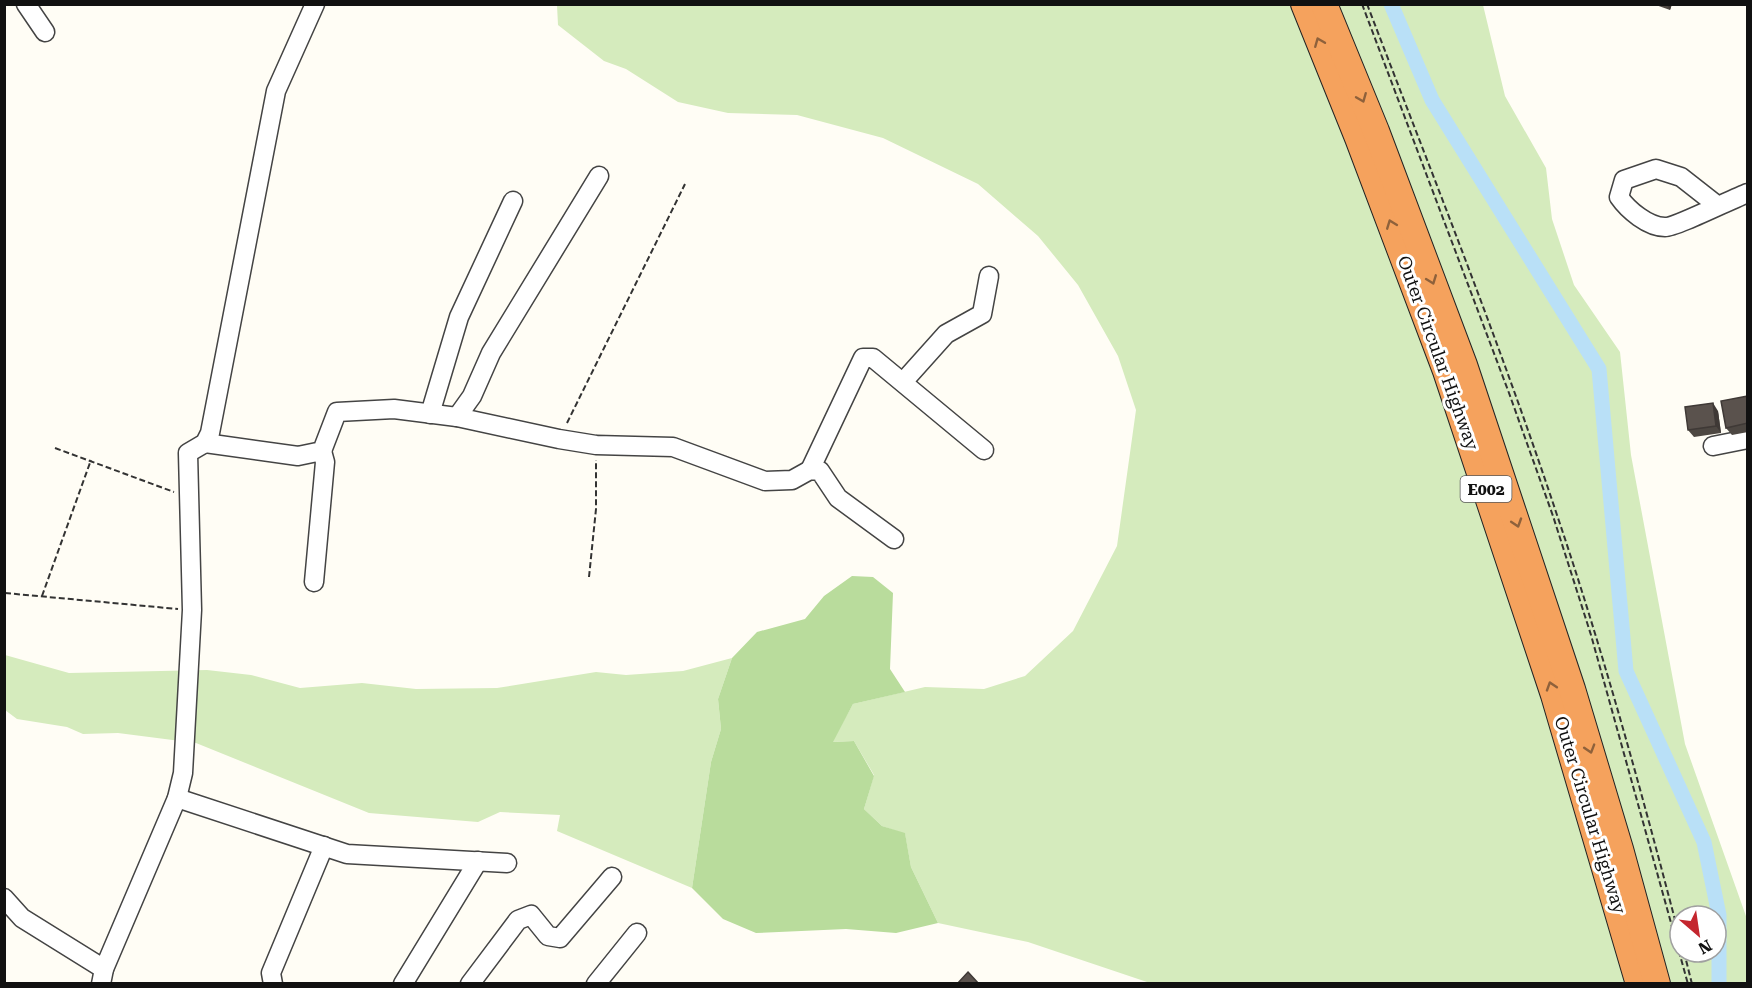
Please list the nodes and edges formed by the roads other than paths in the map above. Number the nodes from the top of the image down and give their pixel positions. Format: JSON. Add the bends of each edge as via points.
{"nodes":[{"id":1,"x":27,"y":4,"type":"edge"},
{"id":2,"x":315,"y":4,"type":"edge"},
{"id":3,"x":1304,"y":4,"type":"edge"},
{"id":4,"x":1324,"y":4,"type":"edge"},
{"id":5,"x":45,"y":32,"type":"dead end"},
{"id":6,"x":599,"y":176,"type":"dead end"},
{"id":7,"x":1748,"y":193,"type":"edge"},
{"id":8,"x":513,"y":201,"type":"dead end"},
{"id":9,"x":1718,"y":206,"type":"junction"},
{"id":10,"x":989,"y":276,"type":"dead end"},
{"id":11,"x":903,"y":382,"type":"junction"},
{"id":12,"x":430,"y":414,"type":"junction"},
{"id":13,"x":457,"y":417,"type":"junction"},
{"id":14,"x":1748,"y":439,"type":"edge"},
{"id":15,"x":205,"y":443,"type":"junction"},
{"id":16,"x":1713,"y":446,"type":"dead end"},
{"id":17,"x":984,"y":450,"type":"dead end"},
{"id":18,"x":322,"y":451,"type":"junction"},
{"id":19,"x":810,"y":470,"type":"junction"},
{"id":20,"x":894,"y":539,"type":"dead end"},
{"id":21,"x":314,"y":582,"type":"dead end"},
{"id":22,"x":177,"y":798,"type":"junction"},
{"id":23,"x":324,"y":846,"type":"junction"},
{"id":24,"x":478,"y":861,"type":"junction"},
{"id":25,"x":507,"y":863,"type":"dead end"},
{"id":26,"x":612,"y":877,"type":"dead end"},
{"id":27,"x":4,"y":898,"type":"edge"},
{"id":28,"x":637,"y":933,"type":"dead end"},
{"id":29,"x":103,"y":976,"type":"edge"},
{"id":30,"x":273,"y":984,"type":"edge"},
{"id":31,"x":403,"y":984,"type":"edge"},
{"id":32,"x":470,"y":984,"type":"edge"},
{"id":33,"x":596,"y":984,"type":"edge"},
{"id":34,"x":1639,"y":984,"type":"edge"},
{"id":35,"x":1657,"y":984,"type":"edge"}],
"edges":[{"from":1,"to":5,"type":"street"},
{"from":2,"to":15,"type":"street","via":[[276,91]]},
{"from":34,"to":3,"type":"highway","name":"Outer Circular Highway","number":"E002","one_way":true,"via":[[1554,695],[1446,371]]},
{"from":4,"to":35,"type":"highway","name":"Outer Circular Highway","number":"E002","one_way":true,"via":[[1464,365],[1572,689]]},
{"from":6,"to":13,"type":"street","via":[[491,353],[472,396]]},
{"from":7,"to":9,"type":"street"},
{"from":8,"to":12,"type":"street","via":[[459,317]]},
{"from":9,"to":9,"type":"street","via":[[1681,177],[1656,170],[1624,180],[1619,197],[1626,207],[1666,228]]},
{"from":10,"to":11,"type":"street","via":[[982,314],[946,334]]},
{"from":11,"to":17,"type":"street"},
{"from":11,"to":19,"type":"street","via":[[873,358],[863,358]]},
{"from":12,"to":13,"type":"street"},
{"from":12,"to":18,"type":"street","via":[[394,409],[337,412]]},
{"from":13,"to":19,"type":"street","via":[[596,445],[673,447],[765,481],[792,480]]},
{"from":14,"to":16,"type":"street"},
{"from":15,"to":18,"type":"street","via":[[298,456]]},
{"from":15,"to":22,"type":"street","via":[[188,453],[192,610],[183,773]]},
{"from":18,"to":21,"type":"street","via":[[325,462]]},
{"from":19,"to":20,"type":"street","via":[[820,471],[838,498]]},
{"from":22,"to":23,"type":"street"},
{"from":22,"to":29,"type":"street"},
{"from":23,"to":24,"type":"street","via":[[347,854]]},
{"from":23,"to":30,"type":"street","via":[[271,973]]},
{"from":24,"to":25,"type":"street"},
{"from":24,"to":31,"type":"street"},
{"from":26,"to":32,"type":"street","via":[[560,938],[548,936],[531,915],[518,920]]},
{"from":27,"to":29,"type":"street","via":[[22,918]]},
{"from":28,"to":33,"type":"street"}]}
